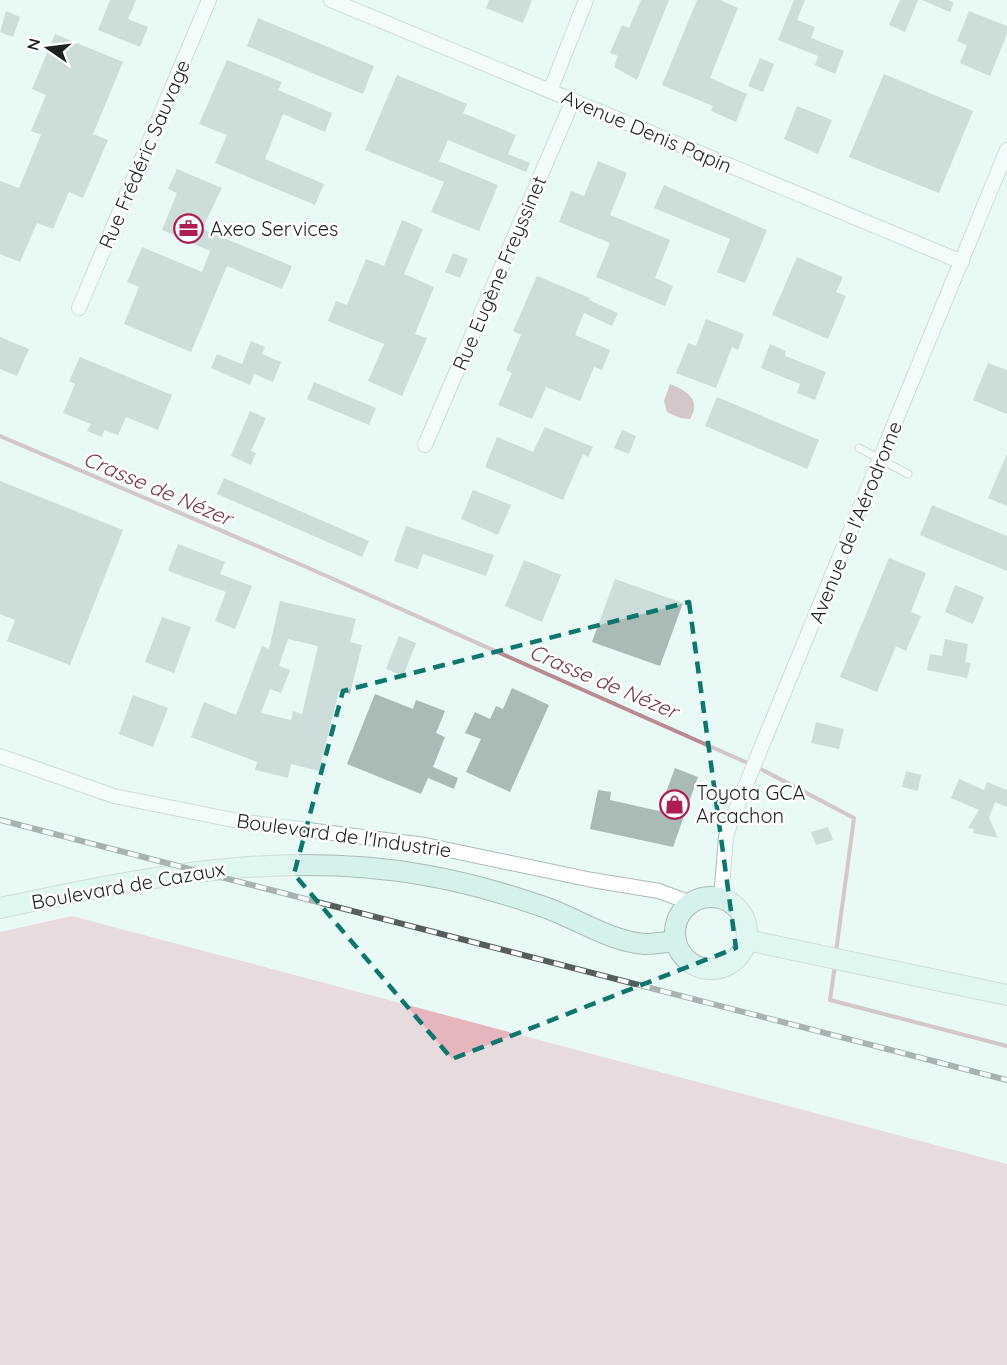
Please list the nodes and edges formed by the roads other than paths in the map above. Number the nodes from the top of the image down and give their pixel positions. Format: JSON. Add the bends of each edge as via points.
{"nodes":[{"id":1,"x":209,"y":0,"type":"edge"},
{"id":2,"x":331,"y":0,"type":"edge"},
{"id":3,"x":586,"y":0,"type":"edge"},
{"id":4,"x":550,"y":91,"type":"junction"},
{"id":5,"x":573,"y":100,"type":"junction"},
{"id":6,"x":1007,"y":150,"type":"edge"},
{"id":7,"x":962,"y":262,"type":"junction"},
{"id":8,"x":79,"y":308,"type":"dead end"},
{"id":9,"x":425,"y":445,"type":"dead end"},
{"id":10,"x":859,"y":448,"type":"dead end"},
{"id":11,"x":881,"y":459,"type":"junction"},
{"id":12,"x":908,"y":474,"type":"dead end"},
{"id":13,"x":0,"y":756,"type":"edge"},
{"id":14,"x":721,"y":899,"type":"junction"},
{"id":15,"x":691,"y":903,"type":"junction"},
{"id":16,"x":0,"y":908,"type":"edge"},
{"id":17,"x":747,"y":940,"type":"junction"},
{"id":18,"x":676,"y":941,"type":"junction"},
{"id":19,"x":1007,"y":995,"type":"edge"}],
"edges":[{"from":1,"to":8,"type":"street","name":"Rue Frédéric Sauvage"},
{"from":2,"to":4,"type":"street","name":"Avenue Denis Papin"},
{"from":3,"to":4,"type":"street"},
{"from":4,"to":5,"type":"street","name":"Avenue Denis Papin"},
{"from":5,"to":7,"type":"street","name":"Avenue Denis Papin"},
{"from":5,"to":9,"type":"street","name":"Rue Eugène Freyssinet"},
{"from":6,"to":7,"type":"street","name":"Avenue de l'Aérodrome"},
{"from":7,"to":11,"type":"street","name":"Avenue de l'Aérodrome"},
{"from":10,"to":11,"type":"lane"},
{"from":11,"to":12,"type":"lane"},
{"from":11,"to":14,"type":"street","name":"Avenue de l'Aérodrome","via":[[726,837]]},
{"from":13,"to":15,"type":"street","name":"Boulevard de l'Industrie","via":[[114,796],[238,820],[425,844],[659,891]]},
{"from":14,"to":15,"type":"main road"},
{"from":14,"to":17,"type":"main road","via":[[739,910],[745,919]]},
{"from":15,"to":18,"type":"main road","via":[[678,920]]},
{"from":16,"to":18,"type":"main road","name":"Boulevard de Cazaux","via":[[198,870],[323,865],[424,875],[505,894],[612,936],[645,944]]},
{"from":17,"to":18,"type":"main road","via":[[734,961],[712,969],[689,962]]},
{"from":17,"to":19,"type":"main road"}]}
